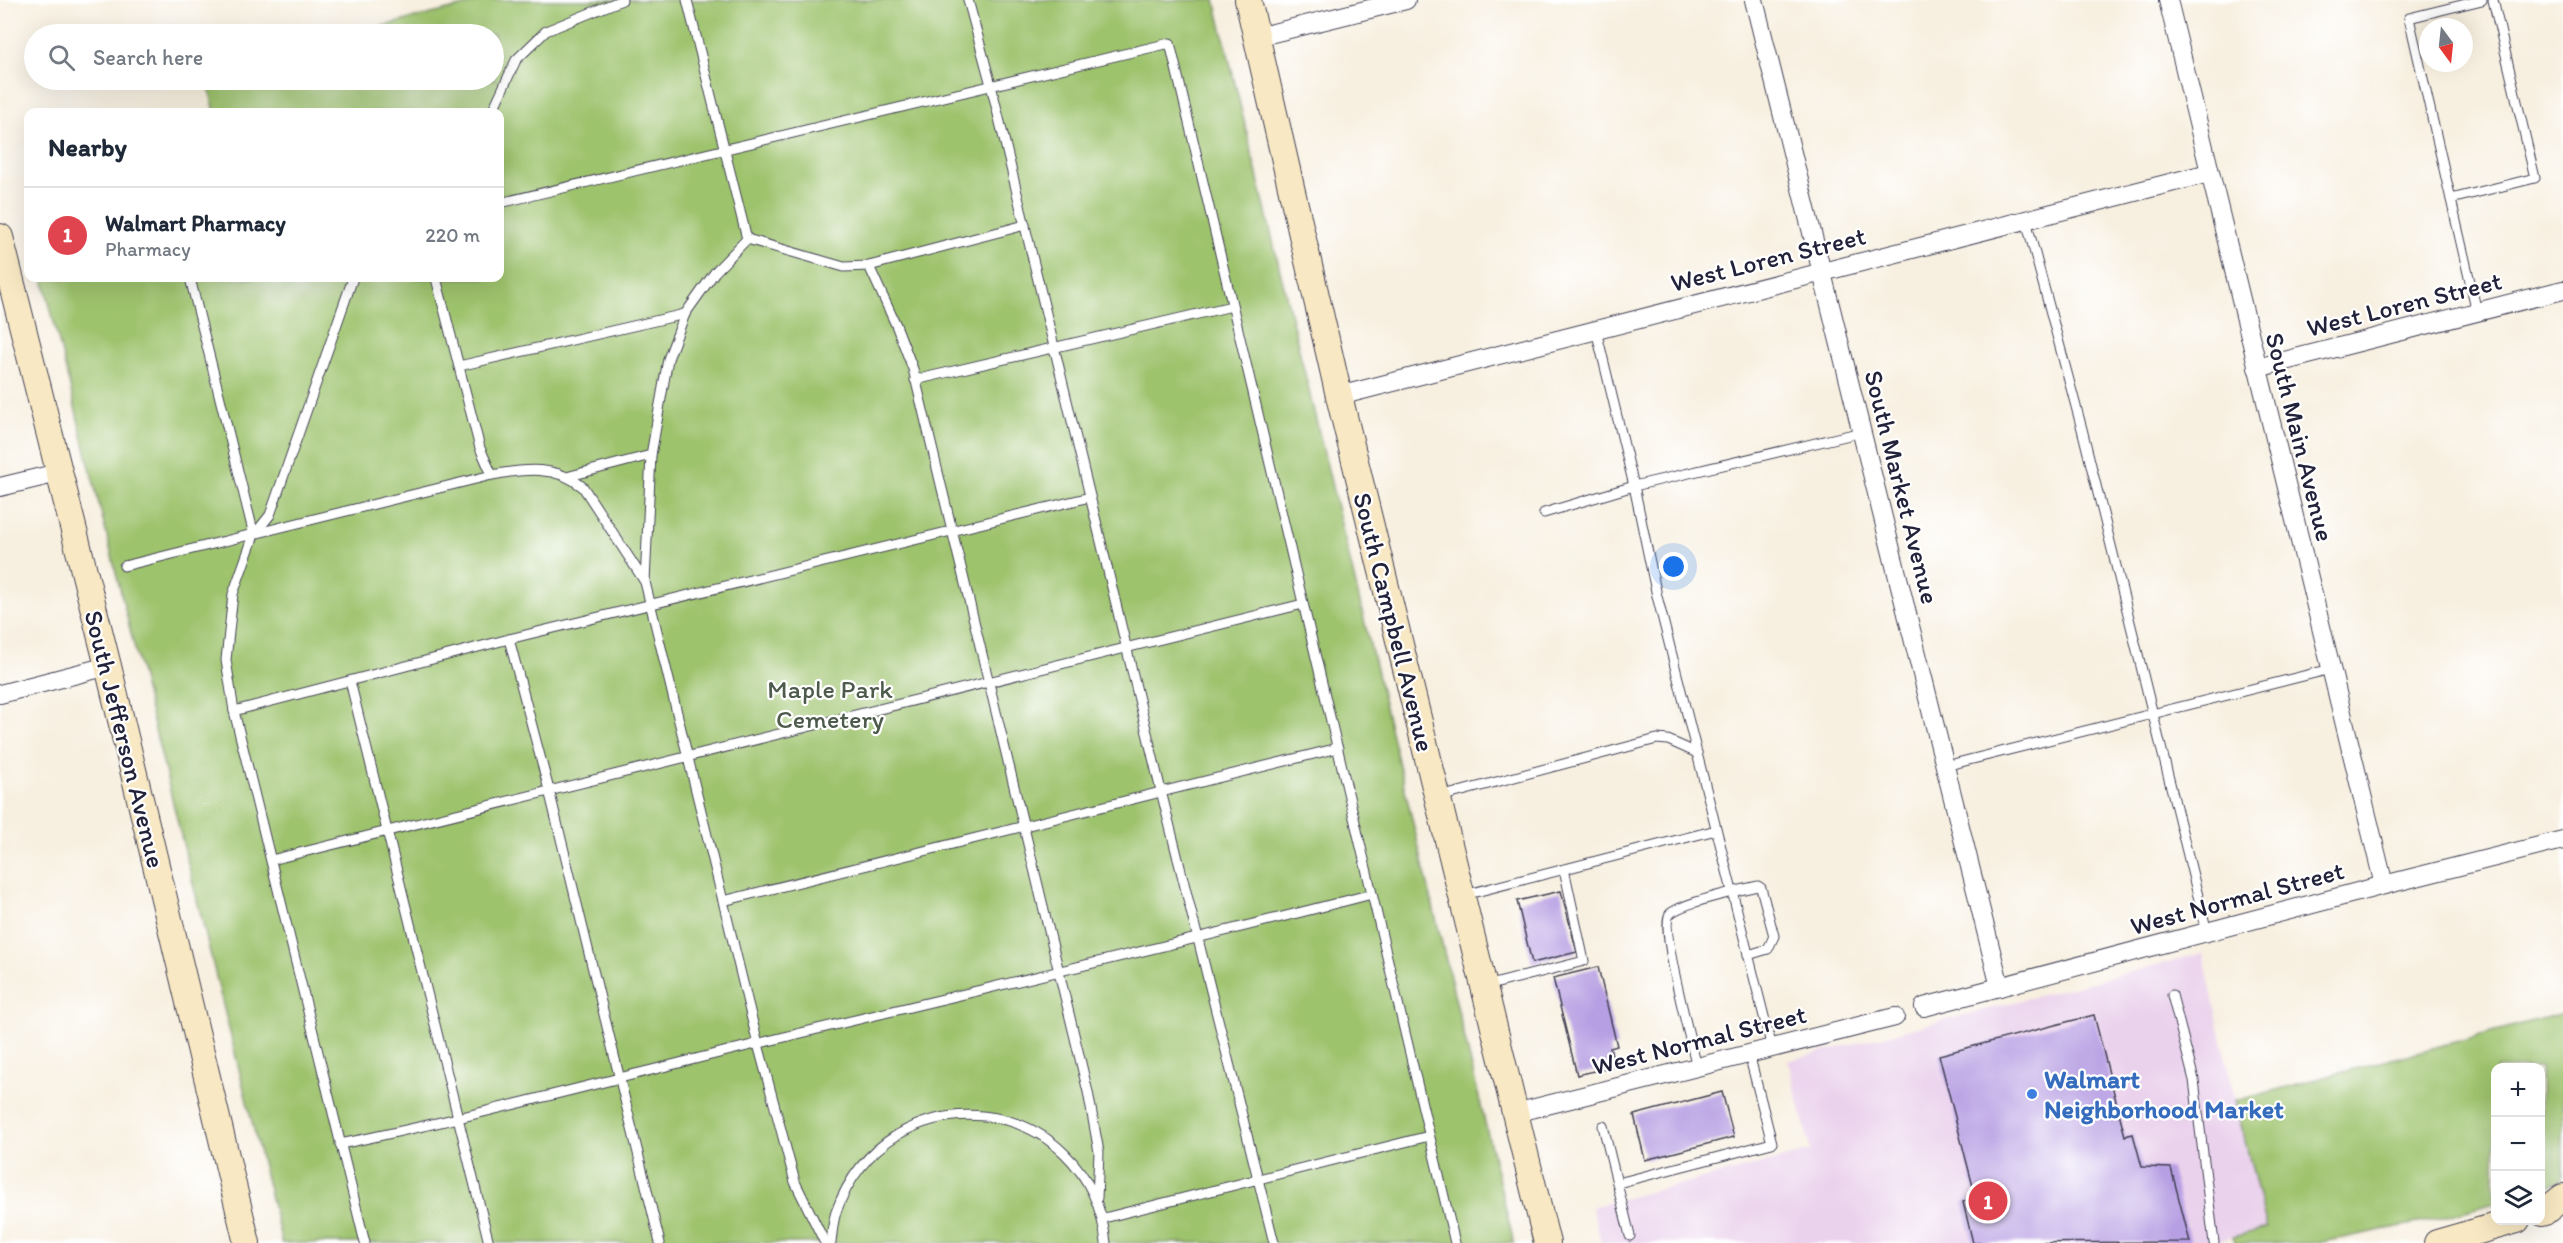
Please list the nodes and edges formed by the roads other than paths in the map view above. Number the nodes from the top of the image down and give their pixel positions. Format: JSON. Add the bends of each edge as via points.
{"nodes":[{"id":1,"x":622,"y":0,"type":"edge"},
{"id":2,"x":687,"y":0,"type":"edge"},
{"id":3,"x":968,"y":0,"type":"edge"},
{"id":4,"x":1248,"y":0,"type":"edge"},
{"id":5,"x":1406,"y":0,"type":"edge"},
{"id":6,"x":1754,"y":0,"type":"edge"},
{"id":7,"x":2168,"y":0,"type":"edge"},
{"id":8,"x":2482,"y":0,"type":"edge"},
{"id":9,"x":2493,"y":0,"type":"edge"},
{"id":10,"x":1257,"y":37,"type":"junction"},
{"id":11,"x":992,"y":85,"type":"junction"},
{"id":12,"x":504,"y":86,"type":"edge"},
{"id":13,"x":502,"y":90,"type":"edge"},
{"id":14,"x":494,"y":108,"type":"edge"},
{"id":15,"x":725,"y":149,"type":"junction"},
{"id":16,"x":2209,"y":173,"type":"junction"},
{"id":17,"x":2451,"y":199,"type":"junction"},
{"id":18,"x":504,"y":202,"type":"edge"},
{"id":19,"x":2026,"y":220,"type":"junction"},
{"id":20,"x":1025,"y":225,"type":"junction"},
{"id":21,"x":0,"y":237,"type":"edge"},
{"id":22,"x":747,"y":239,"type":"junction"},
{"id":23,"x":869,"y":266,"type":"junction"},
{"id":24,"x":1822,"y":272,"type":"junction"},
{"id":25,"x":191,"y":282,"type":"edge"},
{"id":26,"x":352,"y":282,"type":"edge"},
{"id":27,"x":437,"y":282,"type":"edge"},
{"id":28,"x":2563,"y":290,"type":"edge"},
{"id":29,"x":1232,"y":306,"type":"junction"},
{"id":30,"x":2477,"y":312,"type":"junction"},
{"id":31,"x":685,"y":314,"type":"junction"},
{"id":32,"x":1596,"y":330,"type":"junction"},
{"id":33,"x":1054,"y":348,"type":"junction"},
{"id":34,"x":459,"y":366,"type":"junction"},
{"id":35,"x":2257,"y":368,"type":"junction"},
{"id":36,"x":915,"y":380,"type":"junction"},
{"id":37,"x":1339,"y":396,"type":"junction"},
{"id":38,"x":1862,"y":432,"type":"junction"},
{"id":39,"x":651,"y":455,"type":"junction"},
{"id":40,"x":58,"y":473,"type":"junction"},
{"id":41,"x":492,"y":475,"type":"junction"},
{"id":42,"x":570,"y":476,"type":"junction"},
{"id":43,"x":1634,"y":486,"type":"junction"},
{"id":44,"x":0,"y":487,"type":"edge"},
{"id":45,"x":1090,"y":497,"type":"junction"},
{"id":46,"x":1544,"y":513,"type":"dead end"},
{"id":47,"x":953,"y":531,"type":"junction"},
{"id":48,"x":254,"y":536,"type":"junction"},
{"id":49,"x":124,"y":566,"type":"dead end"},
{"id":50,"x":645,"y":582,"type":"junction"},
{"id":51,"x":1303,"y":604,"type":"junction"},
{"id":52,"x":650,"y":605,"type":"junction"},
{"id":53,"x":509,"y":639,"type":"junction"},
{"id":54,"x":1127,"y":649,"type":"junction"},
{"id":55,"x":108,"y":666,"type":"junction"},
{"id":56,"x":2331,"y":669,"type":"junction"},
{"id":57,"x":350,"y":681,"type":"junction"},
{"id":58,"x":989,"y":682,"type":"junction"},
{"id":59,"x":0,"y":694,"type":"edge"},
{"id":60,"x":234,"y":711,"type":"junction"},
{"id":61,"x":2153,"y":715,"type":"junction"},
{"id":62,"x":1338,"y":748,"type":"junction"},
{"id":63,"x":1697,"y":753,"type":"junction"},
{"id":64,"x":687,"y":756,"type":"junction"},
{"id":65,"x":1945,"y":766,"type":"junction"},
{"id":66,"x":549,"y":790,"type":"junction"},
{"id":67,"x":1161,"y":791,"type":"junction"},
{"id":68,"x":1437,"y":798,"type":"junction"},
{"id":69,"x":1025,"y":825,"type":"junction"},
{"id":70,"x":1716,"y":830,"type":"junction"},
{"id":71,"x":386,"y":831,"type":"junction"},
{"id":72,"x":2563,"y":840,"type":"edge"},
{"id":73,"x":271,"y":860,"type":"junction"},
{"id":74,"x":1564,"y":869,"type":"junction"},
{"id":75,"x":2384,"y":885,"type":"junction"},
{"id":76,"x":1732,"y":892,"type":"junction"},
{"id":77,"x":1372,"y":894,"type":"junction"},
{"id":78,"x":1462,"y":896,"type":"junction"},
{"id":79,"x":723,"y":901,"type":"junction"},
{"id":80,"x":2207,"y":932,"type":"junction"},
{"id":81,"x":1198,"y":939,"type":"junction"},
{"id":82,"x":1748,"y":956,"type":"junction"},
{"id":83,"x":1061,"y":971,"type":"junction"},
{"id":84,"x":1484,"y":987,"type":"junction"},
{"id":85,"x":2000,"y":987,"type":"junction"},
{"id":86,"x":2172,"y":995,"type":"dead end"},
{"id":87,"x":1924,"y":1007,"type":"dead end"},
{"id":88,"x":1895,"y":1017,"type":"dead end"},
{"id":89,"x":758,"y":1044,"type":"junction"},
{"id":90,"x":1772,"y":1048,"type":"junction"},
{"id":91,"x":1749,"y":1054,"type":"junction"},
{"id":92,"x":1697,"y":1067,"type":"junction"},
{"id":93,"x":619,"y":1079,"type":"junction"},
{"id":94,"x":1515,"y":1113,"type":"junction"},
{"id":95,"x":458,"y":1120,"type":"junction"},
{"id":96,"x":1603,"y":1126,"type":"dead end"},
{"id":97,"x":1430,"y":1136,"type":"junction"},
{"id":98,"x":340,"y":1144,"type":"junction"},
{"id":99,"x":1258,"y":1179,"type":"junction"},
{"id":100,"x":1618,"y":1183,"type":"junction"},
{"id":101,"x":1097,"y":1198,"type":"junction"},
{"id":102,"x":1104,"y":1218,"type":"junction"},
{"id":103,"x":2502,"y":1225,"type":"edge"},
{"id":104,"x":1630,"y":1236,"type":"dead end"},
{"id":105,"x":247,"y":1243,"type":"edge"},
{"id":106,"x":365,"y":1243,"type":"edge"},
{"id":107,"x":489,"y":1243,"type":"edge"},
{"id":108,"x":660,"y":1243,"type":"edge"},
{"id":109,"x":825,"y":1243,"type":"edge"},
{"id":110,"x":831,"y":1243,"type":"edge"},
{"id":111,"x":1106,"y":1243,"type":"edge"},
{"id":112,"x":1274,"y":1243,"type":"edge"},
{"id":113,"x":1455,"y":1243,"type":"edge"},
{"id":114,"x":1547,"y":1243,"type":"edge"},
{"id":115,"x":2214,"y":1243,"type":"edge"},
{"id":116,"x":2437,"y":1243,"type":"edge"}],
"edges":[{"from":1,"to":12,"type":"lane","via":[[546,31],[516,60]]},
{"from":2,"to":15,"type":"lane"},
{"from":3,"to":11,"type":"lane"},
{"from":4,"to":10,"type":"main road","name":"South Campbell Avenue"},
{"from":5,"to":10,"type":"street"},
{"from":6,"to":24,"type":"street","name":"South Market Avenue"},
{"from":7,"to":16,"type":"street","name":"South Main Avenue"},
{"from":8,"to":17,"type":"lane","via":[[2409,18]]},
{"from":9,"to":17,"type":"lane","via":[[2535,178]]},
{"from":10,"to":37,"type":"main road","name":"South Campbell Avenue"},
{"from":11,"to":15,"type":"lane"},
{"from":11,"to":20,"type":"lane"},
{"from":11,"to":29,"type":"lane","via":[[1170,43]]},
{"from":13,"to":14,"type":"lane"},
{"from":15,"to":18,"type":"lane"},
{"from":15,"to":22,"type":"lane"},
{"from":16,"to":19,"type":"street","name":"West Loren Street"},
{"from":16,"to":35,"type":"street","name":"South Main Avenue"},
{"from":17,"to":30,"type":"lane"},
{"from":19,"to":24,"type":"street","name":"West Loren Street"},
{"from":19,"to":61,"type":"lane"},
{"from":20,"to":23,"type":"lane"},
{"from":20,"to":33,"type":"lane"},
{"from":21,"to":40,"type":"main road","name":"South Jefferson Avenue"},
{"from":22,"to":23,"type":"lane","via":[[844,267]]},
{"from":22,"to":31,"type":"lane","via":[[715,272]]},
{"from":23,"to":36,"type":"lane"},
{"from":24,"to":32,"type":"street","name":"West Loren Street"},
{"from":24,"to":38,"type":"street","name":"South Market Avenue"},
{"from":25,"to":48,"type":"lane"},
{"from":26,"to":48,"type":"lane","via":[[270,515]]},
{"from":27,"to":34,"type":"lane"},
{"from":28,"to":30,"type":"street","name":"West Loren Street"},
{"from":29,"to":33,"type":"lane"},
{"from":29,"to":51,"type":"lane"},
{"from":30,"to":35,"type":"street","name":"West Loren Street"},
{"from":31,"to":34,"type":"lane"},
{"from":31,"to":39,"type":"lane","via":[[668,359]]},
{"from":32,"to":37,"type":"street","name":"West Loren Street"},
{"from":32,"to":43,"type":"lane"},
{"from":33,"to":36,"type":"lane"},
{"from":33,"to":45,"type":"lane"},
{"from":34,"to":41,"type":"lane","via":[[480,448]]},
{"from":35,"to":56,"type":"street","name":"South Main Avenue"},
{"from":36,"to":47,"type":"lane"},
{"from":37,"to":68,"type":"main road","name":"South Campbell Avenue"},
{"from":38,"to":43,"type":"lane"},
{"from":38,"to":65,"type":"street","name":"South Market Avenue"},
{"from":39,"to":42,"type":"lane"},
{"from":39,"to":50,"type":"lane"},
{"from":40,"to":44,"type":"street"},
{"from":40,"to":55,"type":"main road","name":"South Jefferson Avenue"},
{"from":41,"to":42,"type":"lane","via":[[542,470]]},
{"from":41,"to":48,"type":"lane"},
{"from":42,"to":50,"type":"lane","via":[[583,487]]},
{"from":43,"to":46,"type":"lane"},
{"from":43,"to":63,"type":"lane"},
{"from":45,"to":47,"type":"lane"},
{"from":45,"to":54,"type":"lane"},
{"from":47,"to":52,"type":"lane"},
{"from":47,"to":58,"type":"lane"},
{"from":48,"to":49,"type":"lane"},
{"from":48,"to":60,"type":"lane","via":[[233,594],[226,660]]},
{"from":50,"to":52,"type":"lane"},
{"from":51,"to":54,"type":"lane"},
{"from":51,"to":62,"type":"lane"},
{"from":52,"to":53,"type":"lane"},
{"from":52,"to":64,"type":"lane"},
{"from":53,"to":57,"type":"lane"},
{"from":53,"to":66,"type":"lane"},
{"from":54,"to":58,"type":"lane"},
{"from":54,"to":67,"type":"lane"},
{"from":55,"to":59,"type":"street"},
{"from":55,"to":105,"type":"main road","name":"South Jefferson Avenue"},
{"from":56,"to":61,"type":"lane"},
{"from":56,"to":75,"type":"street","name":"South Main Avenue"},
{"from":57,"to":60,"type":"lane"},
{"from":57,"to":71,"type":"lane"},
{"from":58,"to":64,"type":"lane"},
{"from":58,"to":69,"type":"lane"},
{"from":60,"to":73,"type":"lane"},
{"from":61,"to":65,"type":"lane"},
{"from":61,"to":80,"type":"lane"},
{"from":62,"to":67,"type":"lane"},
{"from":62,"to":77,"type":"lane"},
{"from":63,"to":68,"type":"lane","via":[[1657,739]]},
{"from":63,"to":70,"type":"lane"},
{"from":64,"to":66,"type":"lane"},
{"from":64,"to":79,"type":"lane"},
{"from":65,"to":85,"type":"street","name":"South Market Avenue"},
{"from":66,"to":71,"type":"lane"},
{"from":66,"to":93,"type":"lane"},
{"from":67,"to":69,"type":"lane"},
{"from":67,"to":81,"type":"lane"},
{"from":68,"to":78,"type":"main road","name":"South Campbell Avenue"},
{"from":69,"to":79,"type":"lane"},
{"from":69,"to":83,"type":"lane"},
{"from":70,"to":74,"type":"lane"},
{"from":70,"to":76,"type":"lane"},
{"from":71,"to":73,"type":"lane"},
{"from":71,"to":95,"type":"lane"},
{"from":72,"to":75,"type":"street","name":"West Normal Street"},
{"from":73,"to":98,"type":"lane"},
{"from":74,"to":78,"type":"lane"},
{"from":74,"to":84,"type":"lane","via":[[1584,961]]},
{"from":75,"to":80,"type":"street","name":"West Normal Street"},
{"from":76,"to":82,"type":"lane"},
{"from":76,"to":82,"type":"lane","via":[[1758,886],[1764,892],[1773,943],[1768,949]]},
{"from":76,"to":92,"type":"lane","via":[[1675,910],[1666,921]]},
{"from":77,"to":81,"type":"lane"},
{"from":77,"to":97,"type":"lane"},
{"from":78,"to":84,"type":"main road","name":"South Campbell Avenue"},
{"from":79,"to":89,"type":"lane"},
{"from":80,"to":85,"type":"street","name":"West Normal Street"},
{"from":81,"to":83,"type":"lane"},
{"from":81,"to":99,"type":"lane"},
{"from":82,"to":90,"type":"lane"},
{"from":83,"to":89,"type":"lane"},
{"from":83,"to":101,"type":"lane","via":[[1099,1152]]},
{"from":84,"to":94,"type":"main road","name":"South Campbell Avenue"},
{"from":85,"to":87,"type":"street","name":"West Normal Street"},
{"from":86,"to":115,"type":"lane","via":[[2194,1080]]},
{"from":88,"to":90,"type":"street","name":"West Normal Street"},
{"from":89,"to":93,"type":"lane"},
{"from":89,"to":109,"type":"lane","via":[[795,1182]]},
{"from":90,"to":91,"type":"street","name":"West Normal Street"},
{"from":91,"to":92,"type":"street","name":"West Normal Street"},
{"from":91,"to":100,"type":"lane","via":[[1772,1143]]},
{"from":92,"to":94,"type":"street","name":"West Normal Street"},
{"from":93,"to":95,"type":"lane"},
{"from":93,"to":108,"type":"lane"},
{"from":94,"to":114,"type":"main road","name":"South Campbell Avenue"},
{"from":95,"to":98,"type":"lane"},
{"from":95,"to":107,"type":"lane"},
{"from":96,"to":100,"type":"lane"},
{"from":97,"to":99,"type":"lane"},
{"from":97,"to":113,"type":"lane"},
{"from":98,"to":106,"type":"lane"},
{"from":99,"to":102,"type":"lane"},
{"from":99,"to":112,"type":"lane"},
{"from":100,"to":104,"type":"lane"},
{"from":101,"to":102,"type":"lane"},
{"from":101,"to":110,"type":"lane","via":[[1087,1179],[1061,1149],[1028,1128],[990,1116],[950,1116],[912,1126],[879,1148],[852,1177],[836,1213]]},
{"from":102,"to":111,"type":"lane"},
{"from":103,"to":116,"type":"main road"}]}
